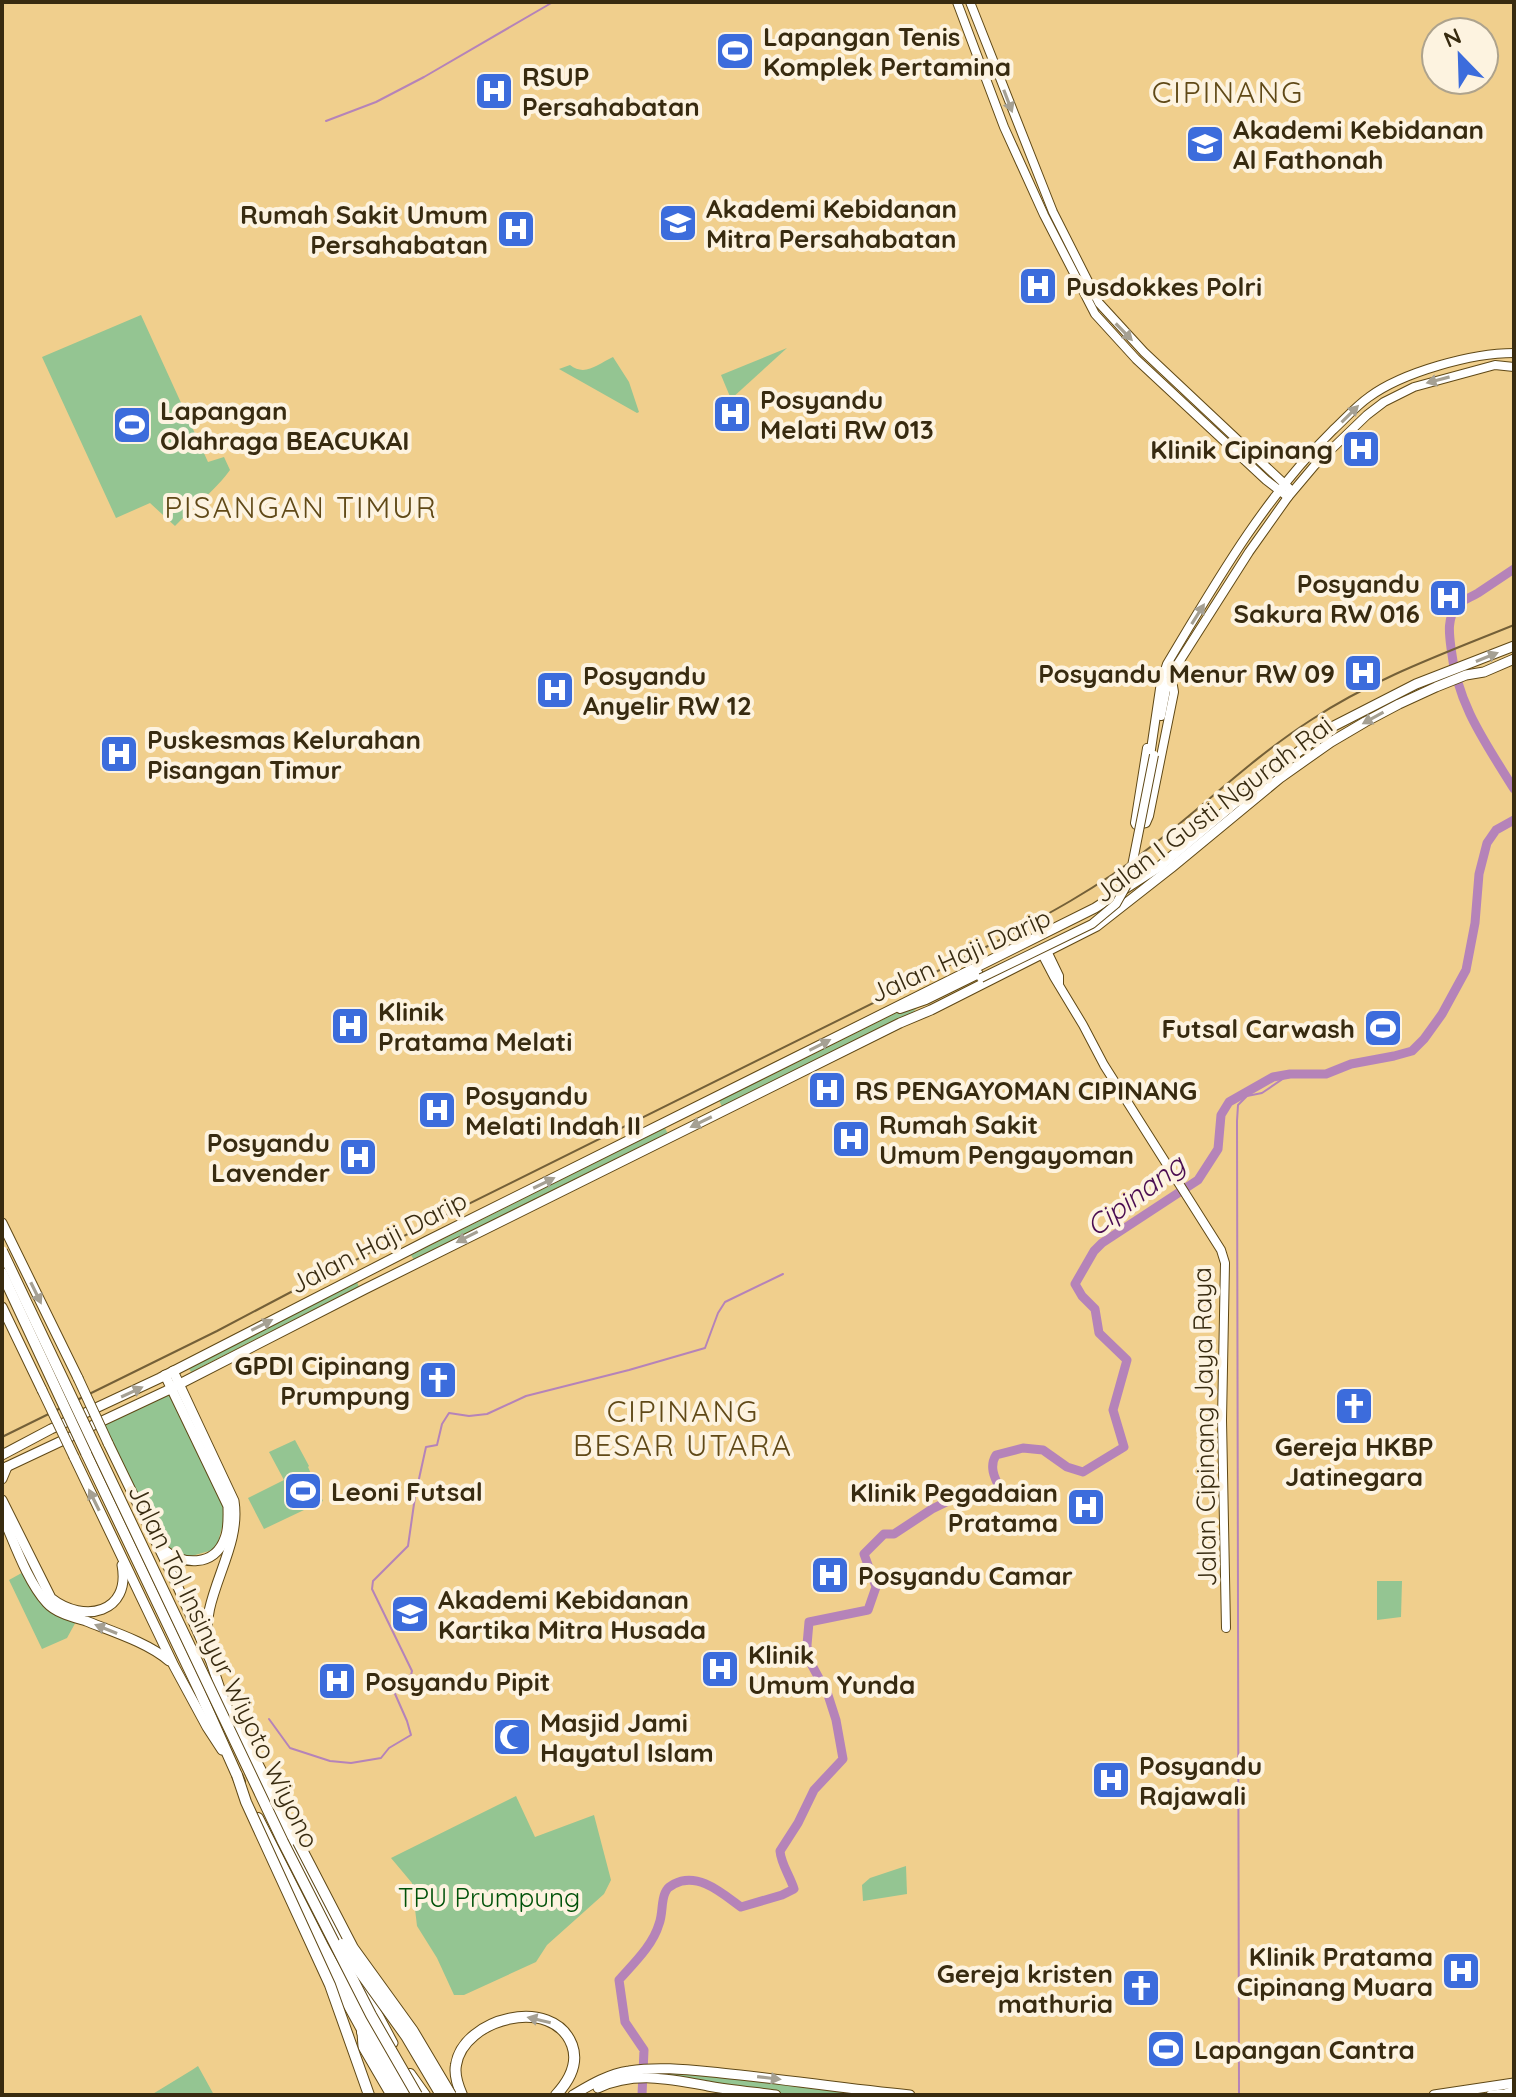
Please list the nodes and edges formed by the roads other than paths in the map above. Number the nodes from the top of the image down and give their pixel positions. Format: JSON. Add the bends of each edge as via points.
{"nodes":[{"id":1,"x":957,"y":2,"type":"edge"},
{"id":2,"x":970,"y":2,"type":"edge"},
{"id":3,"x":1514,"y":353,"type":"edge"},
{"id":4,"x":1514,"y":367,"type":"edge"},
{"id":5,"x":1174,"y":386,"type":"junction"},
{"id":6,"x":1282,"y":486,"type":"junction"},
{"id":7,"x":1290,"y":494,"type":"junction"},
{"id":8,"x":1514,"y":646,"type":"edge"},
{"id":9,"x":1514,"y":659,"type":"edge"},
{"id":10,"x":1460,"y":672,"type":"junction"},
{"id":11,"x":1165,"y":681,"type":"junction"},
{"id":12,"x":1192,"y":844,"type":"junction"},
{"id":13,"x":1045,"y":953,"type":"junction"},
{"id":14,"x":980,"y":976,"type":"junction"},
{"id":15,"x":876,"y":1017,"type":"junction"},
{"id":16,"x":900,"y":1023,"type":"junction"},
{"id":17,"x":763,"y":1074,"type":"junction"},
{"id":18,"x":736,"y":1088,"type":"junction"},
{"id":19,"x":771,"y":1088,"type":"junction"},
{"id":20,"x":745,"y":1101,"type":"junction"},
{"id":21,"x":2,"y":1223,"type":"edge"},
{"id":22,"x":2,"y":1251,"type":"edge"},
{"id":23,"x":2,"y":1273,"type":"edge"},
{"id":24,"x":2,"y":1307,"type":"edge"},
{"id":25,"x":169,"y":1373,"type":"junction"},
{"id":26,"x":175,"y":1386,"type":"junction"},
{"id":27,"x":2,"y":1455,"type":"edge"},
{"id":28,"x":4,"y":1468,"type":"edge"},
{"id":29,"x":2,"y":1479,"type":"edge"},
{"id":30,"x":2,"y":1500,"type":"edge"},
{"id":31,"x":2,"y":1515,"type":"edge"},
{"id":32,"x":156,"y":1542,"type":"junction"},
{"id":33,"x":115,"y":1543,"type":"junction"},
{"id":34,"x":1226,"y":1628,"type":"dead end"},
{"id":35,"x":211,"y":1662,"type":"junction"},
{"id":36,"x":174,"y":1666,"type":"junction"},
{"id":37,"x":244,"y":1738,"type":"dead end"},
{"id":38,"x":237,"y":1775,"type":"junction"},
{"id":39,"x":255,"y":1784,"type":"junction"},
{"id":40,"x":380,"y":1976,"type":"dead end"},
{"id":41,"x":362,"y":2032,"type":"junction"},
{"id":42,"x":392,"y":2041,"type":"junction"},
{"id":43,"x":677,"y":2062,"type":"dead end"},
{"id":44,"x":652,"y":2071,"type":"junction"},
{"id":45,"x":410,"y":2074,"type":"joint"},
{"id":46,"x":632,"y":2074,"type":"junction"},
{"id":47,"x":1514,"y":2083,"type":"edge"},
{"id":48,"x":1514,"y":2091,"type":"edge"},
{"id":49,"x":849,"y":2092,"type":"edge"},
{"id":50,"x":867,"y":2093,"type":"edge"},
{"id":51,"x":369,"y":2095,"type":"edge"},
{"id":52,"x":391,"y":2095,"type":"edge"},
{"id":53,"x":402,"y":2095,"type":"edge"},
{"id":54,"x":421,"y":2095,"type":"edge"},
{"id":55,"x":441,"y":2095,"type":"edge"},
{"id":56,"x":451,"y":2095,"type":"edge"},
{"id":57,"x":462,"y":2095,"type":"edge"},
{"id":58,"x":556,"y":2095,"type":"edge"},
{"id":59,"x":573,"y":2095,"type":"edge"},
{"id":60,"x":585,"y":2095,"type":"edge"},
{"id":61,"x":776,"y":2095,"type":"edge"},
{"id":62,"x":910,"y":2095,"type":"edge"},
{"id":63,"x":1434,"y":2095,"type":"edge"},
{"id":64,"x":1491,"y":2095,"type":"edge"}],
"edges":[{"from":1,"to":5,"type":"main road","via":[[1004,127],[1088,302],[1115,338]]},
{"from":2,"to":5,"type":"main road","one_way":true,"via":[[1053,212],[1096,298]]},
{"from":6,"to":3,"type":"main road","name":"Jalan Haji Darip","one_way":true,"via":[[1354,409],[1386,385],[1440,366]]},
{"from":4,"to":7,"type":"main road","name":"Jalan Haji Darip","one_way":true,"via":[[1495,365],[1395,396],[1365,417]]},
{"from":5,"to":6,"type":"main road"},
{"from":6,"to":7,"type":"main road"},
{"from":11,"to":6,"type":"main road","name":"Jalan Haji Darip","one_way":true,"via":[[1167,664]]},
{"from":7,"to":11,"type":"main road","name":"Jalan Haji Darip"},
{"from":10,"to":8,"type":"main road","name":"Jalan I Gusti Ngurah Rai","one_way":true},
{"from":9,"to":10,"type":"main road","name":"Jalan I Gusti Ngurah Rai","via":[[1484,672]]},
{"from":10,"to":12,"type":"main road","name":"Jalan I Gusti Ngurah Rai","via":[[1331,742]]},
{"from":11,"to":11,"type":"main road","via":[[1174,692],[1149,816],[1146,823],[1136,825],[1155,691]]},
{"from":11,"to":14,"type":"main road","name":"Jalan Haji Darip","bridge":true,"via":[[1129,881],[1116,904],[1092,924]]},
{"from":12,"to":13,"type":"main road","name":"Jalan I Gusti Ngurah Rai","via":[[1097,926]]},
{"from":12,"to":15,"type":"main road","name":"Jalan I Gusti Ngurah Rai","via":[[1095,908]]},
{"from":13,"to":16,"type":"main road","name":"Jalan I Gusti Ngurah Rai"},
{"from":13,"to":34,"type":"main road","name":"Jalan Cipinang Jaya Raya","via":[[1104,1065],[1219,1245],[1225,1263]]},
{"from":14,"to":15,"type":"main road","name":"Jalan Haji Darip"},
{"from":14,"to":16,"type":"main road","name":"Jalan Haji Darip"},
{"from":17,"to":15,"type":"main road","name":"Jalan Haji Darip","one_way":true},
{"from":16,"to":19,"type":"main road","name":"Jalan Haji Darip"},
{"from":17,"to":18,"type":"main road","name":"Jalan Haji Darip"},
{"from":17,"to":19,"type":"main road","via":[[758,1086]]},
{"from":18,"to":20,"type":"main road","via":[[749,1090]]},
{"from":25,"to":18,"type":"main road","name":"Jalan Haji Darip","one_way":true},
{"from":19,"to":20,"type":"main road","name":"Jalan Haji Darip"},
{"from":20,"to":26,"type":"main road","name":"Jalan Haji Darip","one_way":true},
{"from":21,"to":32,"type":"main road","one_way":true,"bridge":true},
{"from":22,"to":39,"type":"highway","name":"Jalan Tol Insinyur Wiyoto Wiyono","bridge":true},
{"from":23,"to":38,"type":"highway","name":"Jalan Tol Insinyur Wiyoto Wiyono","bridge":true},
{"from":33,"to":24,"type":"main road","one_way":true,"bridge":true},
{"from":25,"to":26,"type":"main road"},
{"from":27,"to":25,"type":"main road","name":"Jalan Haji Darip","one_way":true},
{"from":26,"to":28,"type":"main road","name":"Jalan Haji Darip"},
{"from":26,"to":32,"type":"main road","via":[[228,1506],[228,1528],[222,1547],[201,1561],[181,1560]]},
{"from":26,"to":35,"type":"main road","via":[[236,1509],[210,1604],[206,1636]]},
{"from":28,"to":29,"type":"main road"},
{"from":30,"to":33,"type":"main road","via":[[51,1598],[73,1611],[94,1611],[119,1595],[123,1574]]},
{"from":36,"to":31,"type":"main road","one_way":true,"via":[[152,1649],[47,1603]]},
{"from":32,"to":35,"type":"main road"},
{"from":33,"to":36,"type":"main road"},
{"from":35,"to":42,"type":"main road","via":[[248,1755]]},
{"from":36,"to":41,"type":"main road","via":[[225,1754]]},
{"from":37,"to":56,"type":"highway","bridge":true,"via":[[353,1948]]},
{"from":38,"to":51,"type":"highway","bridge":true,"via":[[330,1985]]},
{"from":38,"to":53,"type":"highway","name":"Jalan Tol Insinyur Wiyoto Wiyono","bridge":true},
{"from":39,"to":54,"type":"highway","name":"Jalan Tol Insinyur Wiyoto Wiyono","bridge":true,"via":[[371,2015]]},
{"from":39,"to":55,"type":"highway","bridge":true,"via":[[346,1950]]},
{"from":40,"to":42,"type":"main road"},
{"from":41,"to":52,"type":"main road","via":[[363,2047]]},
{"from":41,"to":53,"type":"highway"},
{"from":42,"to":45,"type":"main road"},
{"from":43,"to":44,"type":"main road"},
{"from":44,"to":46,"type":"main road"},
{"from":44,"to":49,"type":"main road","one_way":true,"via":[[756,2076]]},
{"from":44,"to":61,"type":"main road","via":[[708,2086]]},
{"from":45,"to":54,"type":"highway"},
{"from":46,"to":59,"type":"main road","via":[[608,2077]]},
{"from":46,"to":60,"type":"main road"},
{"from":47,"to":63,"type":"main road"},
{"from":48,"to":64,"type":"main road"},
{"from":49,"to":50,"type":"main road"},
{"from":50,"to":62,"type":"main road"},
{"from":58,"to":57,"type":"highway","one_way":true,"via":[[570,2078],[573,2049],[564,2031],[547,2020],[527,2017],[491,2025],[464,2046],[455,2066]]}]}
